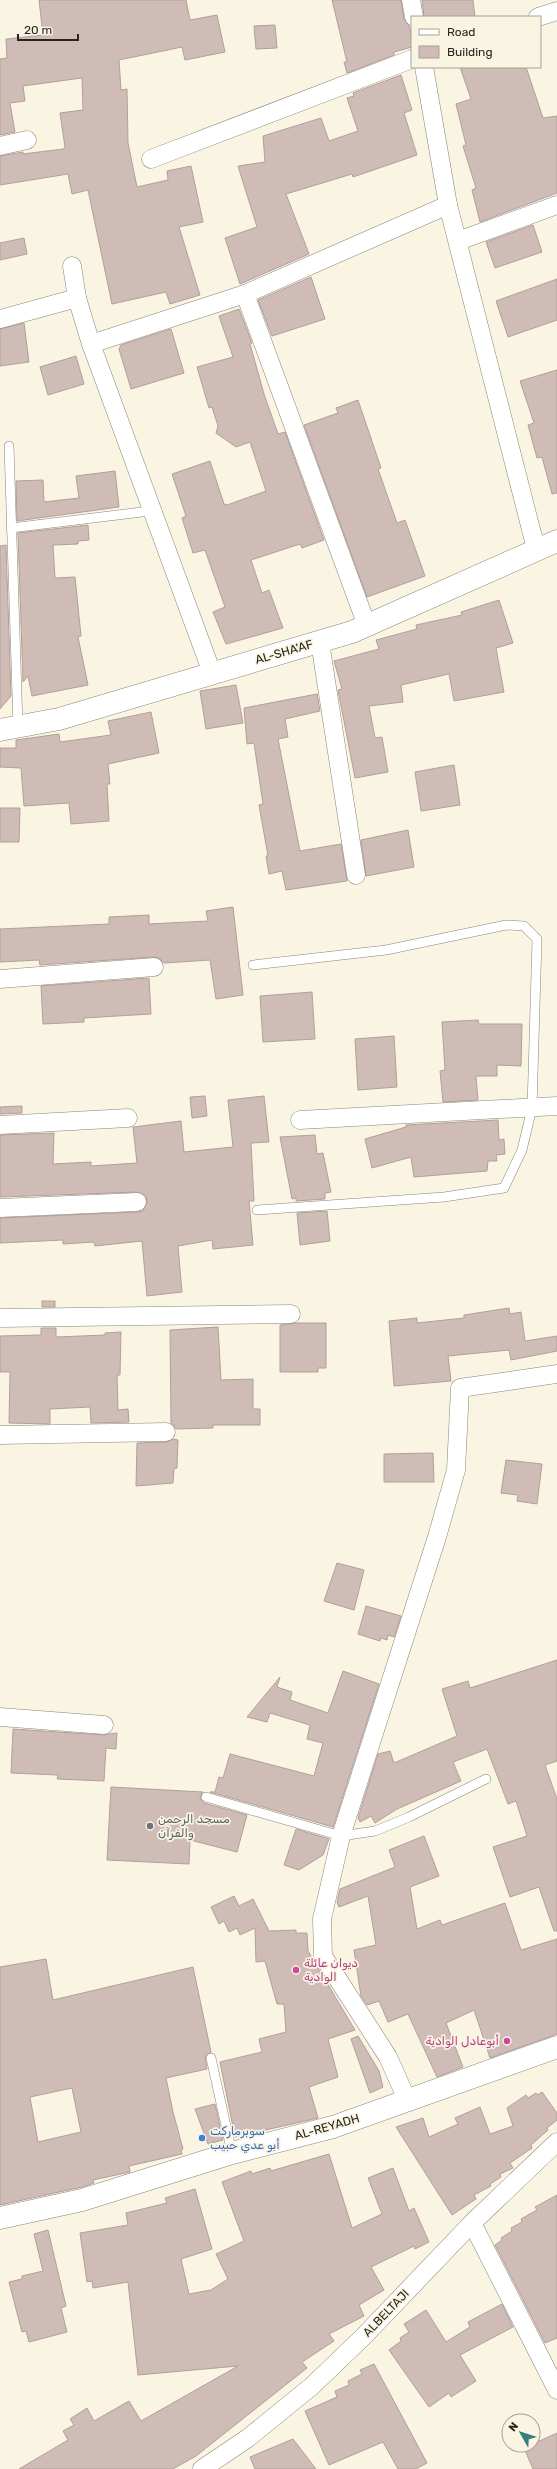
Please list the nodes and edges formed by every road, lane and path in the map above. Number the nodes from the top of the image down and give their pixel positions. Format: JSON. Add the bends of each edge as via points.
{"nodes":[{"id":1,"x":411,"y":0,"type":"edge"},
{"id":2,"x":557,"y":11,"type":"edge"},
{"id":3,"x":414,"y":16,"type":"edge"},
{"id":4,"x":541,"y":16,"type":"edge"},
{"id":5,"x":411,"y":58,"type":"edge"},
{"id":6,"x":424,"y":68,"type":"edge"},
{"id":7,"x":27,"y":140,"type":"dead end"},
{"id":8,"x":0,"y":146,"type":"edge"},
{"id":9,"x":151,"y":159,"type":"dead end"},
{"id":10,"x":448,"y":205,"type":"junction"},
{"id":11,"x":557,"y":205,"type":"edge"},
{"id":12,"x":458,"y":241,"type":"junction"},
{"id":13,"x":72,"y":266,"type":"dead end"},
{"id":14,"x":245,"y":294,"type":"junction"},
{"id":15,"x":77,"y":298,"type":"junction"},
{"id":16,"x":0,"y":318,"type":"edge"},
{"id":17,"x":91,"y":344,"type":"junction"},
{"id":18,"x":9,"y":446,"type":"dead end"},
{"id":19,"x":150,"y":511,"type":"junction"},
{"id":20,"x":11,"y":528,"type":"junction"},
{"id":21,"x":557,"y":541,"type":"edge"},
{"id":22,"x":536,"y":549,"type":"junction"},
{"id":23,"x":367,"y":626,"type":"junction"},
{"id":24,"x":320,"y":642,"type":"junction"},
{"id":25,"x":212,"y":673,"type":"junction"},
{"id":26,"x":9,"y":728,"type":"edge"},
{"id":27,"x":356,"y":876,"type":"dead end"},
{"id":28,"x":253,"y":965,"type":"dead end"},
{"id":29,"x":154,"y":967,"type":"dead end"},
{"id":30,"x":0,"y":979,"type":"edge"},
{"id":31,"x":557,"y":1106,"type":"edge"},
{"id":32,"x":532,"y":1108,"type":"junction"},
{"id":33,"x":128,"y":1118,"type":"dead end"},
{"id":34,"x":300,"y":1120,"type":"dead end"},
{"id":35,"x":0,"y":1125,"type":"edge"},
{"id":36,"x":137,"y":1202,"type":"dead end"},
{"id":37,"x":0,"y":1208,"type":"edge"},
{"id":38,"x":257,"y":1210,"type":"dead end"},
{"id":39,"x":291,"y":1314,"type":"dead end"},
{"id":40,"x":0,"y":1318,"type":"edge"},
{"id":41,"x":557,"y":1374,"type":"edge"},
{"id":42,"x":166,"y":1432,"type":"dead end"},
{"id":43,"x":0,"y":1435,"type":"edge"},
{"id":44,"x":0,"y":1717,"type":"edge"},
{"id":45,"x":104,"y":1725,"type":"dead end"},
{"id":46,"x":486,"y":1778,"type":"dead end"},
{"id":47,"x":206,"y":1797,"type":"dead end"},
{"id":48,"x":341,"y":1836,"type":"junction"},
{"id":49,"x":557,"y":2048,"type":"edge"},
{"id":50,"x":210,"y":2058,"type":"dead end"},
{"id":51,"x":408,"y":2102,"type":"junction"},
{"id":52,"x":557,"y":2142,"type":"edge"},
{"id":53,"x":232,"y":2153,"type":"junction"},
{"id":54,"x":0,"y":2218,"type":"edge"},
{"id":55,"x":472,"y":2223,"type":"junction"},
{"id":56,"x":557,"y":2390,"type":"edge"},
{"id":57,"x":202,"y":2469,"type":"edge"}],
"edges":[{"from":1,"to":3,"type":"street"},
{"from":2,"to":4,"type":"street"},
{"from":5,"to":9,"type":"street"},
{"from":6,"to":10,"type":"street"},
{"from":7,"to":8,"type":"street"},
{"from":10,"to":12,"type":"street"},
{"from":10,"to":14,"type":"street"},
{"from":11,"to":12,"type":"street"},
{"from":12,"to":22,"type":"street"},
{"from":13,"to":15,"type":"street"},
{"from":14,"to":17,"type":"street"},
{"from":14,"to":23,"type":"street"},
{"from":15,"to":16,"type":"street"},
{"from":15,"to":17,"type":"street"},
{"from":17,"to":19,"type":"street"},
{"from":18,"to":20,"type":"lane"},
{"from":19,"to":20,"type":"lane"},
{"from":19,"to":25,"type":"street"},
{"from":20,"to":26,"type":"lane"},
{"from":21,"to":22,"type":"street","name":"AL-SHA'AF"},
{"from":22,"to":23,"type":"street","name":"AL-SHA'AF"},
{"from":23,"to":24,"type":"street","name":"AL-SHA'AF"},
{"from":24,"to":25,"type":"street","name":"AL-SHA'AF"},
{"from":24,"to":27,"type":"street"},
{"from":25,"to":26,"type":"street","name":"AL-SHA'AF","via":[[58,719]]},
{"from":28,"to":32,"type":"lane","via":[[386,950],[506,925],[524,926],[537,939]]},
{"from":29,"to":30,"type":"street"},
{"from":31,"to":32,"type":"street"},
{"from":32,"to":34,"type":"street"},
{"from":32,"to":38,"type":"lane","via":[[522,1150],[504,1188],[444,1197]]},
{"from":33,"to":35,"type":"street"},
{"from":36,"to":37,"type":"street"},
{"from":39,"to":40,"type":"street"},
{"from":41,"to":48,"type":"street","via":[[460,1388],[456,1470]]},
{"from":42,"to":43,"type":"street"},
{"from":44,"to":45,"type":"street"},
{"from":46,"to":48,"type":"lane","via":[[409,1817],[375,1831]]},
{"from":47,"to":48,"type":"lane"},
{"from":48,"to":51,"type":"street","via":[[322,1919],[323,1956],[388,2057]]},
{"from":49,"to":51,"type":"street","name":"AL-REYADH"},
{"from":50,"to":53,"type":"lane"},
{"from":51,"to":53,"type":"street","name":"AL-REYADH","via":[[333,2127]]},
{"from":52,"to":55,"type":"street","name":"ALBELTAJI"},
{"from":53,"to":54,"type":"street","name":"AL-REYADH","via":[[82,2200]]},
{"from":55,"to":56,"type":"street"},
{"from":55,"to":57,"type":"street","name":"ALBELTAJI","via":[[364,2336],[312,2386],[248,2438]]}]}
